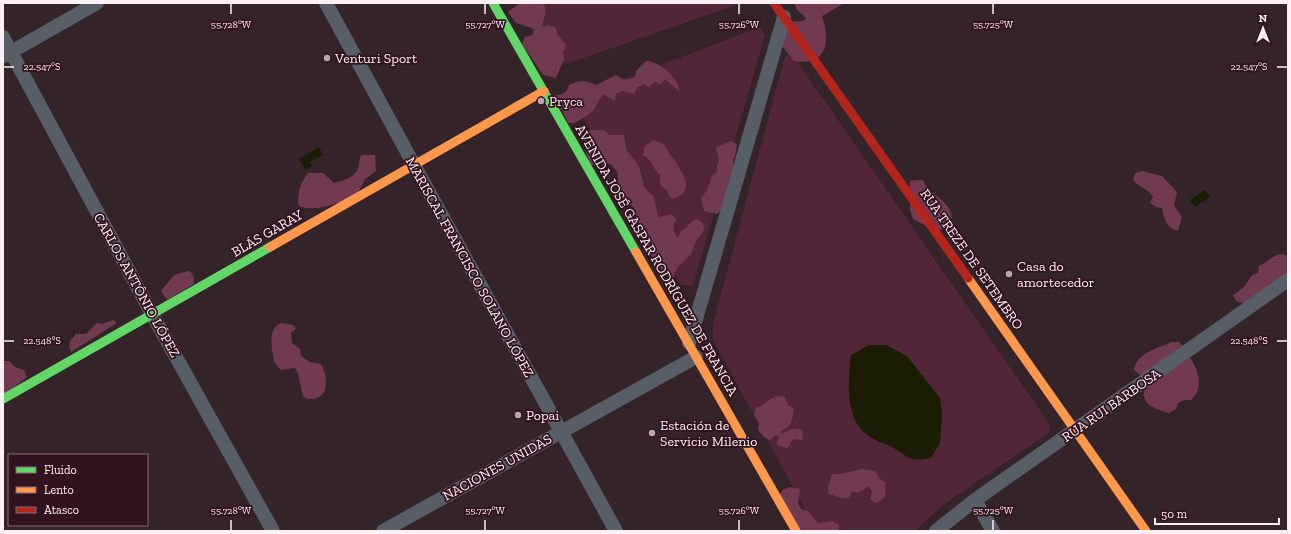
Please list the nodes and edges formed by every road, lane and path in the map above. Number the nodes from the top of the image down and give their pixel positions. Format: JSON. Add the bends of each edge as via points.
{"nodes":[{"id":1,"x":97,"y":3,"type":"edge"},
{"id":2,"x":326,"y":3,"type":"edge"},
{"id":3,"x":493,"y":3,"type":"edge"},
{"id":4,"x":776,"y":4,"type":"edge"},
{"id":5,"x":784,"y":17,"type":"junction"},
{"id":6,"x":3,"y":37,"type":"edge"},
{"id":7,"x":7,"y":54,"type":"edge"},
{"id":8,"x":544,"y":91,"type":"junction"},
{"id":9,"x":414,"y":165,"type":"junction"},
{"id":10,"x":1288,"y":280,"type":"edge"},
{"id":11,"x":152,"y":314,"type":"junction"},
{"id":12,"x":689,"y":343,"type":"junction"},
{"id":13,"x":696,"y":357,"type":"junction"},
{"id":14,"x":3,"y":399,"type":"edge"},
{"id":15,"x":1075,"y":430,"type":"junction"},
{"id":16,"x":561,"y":431,"type":"junction"},
{"id":17,"x":975,"y":500,"type":"junction"},
{"id":18,"x":273,"y":531,"type":"edge"},
{"id":19,"x":383,"y":531,"type":"edge"},
{"id":20,"x":616,"y":531,"type":"edge"},
{"id":21,"x":796,"y":531,"type":"edge"},
{"id":22,"x":936,"y":531,"type":"edge"},
{"id":23,"x":993,"y":531,"type":"edge"},
{"id":24,"x":1146,"y":531,"type":"edge"}],
"edges":[{"from":1,"to":7,"type":"street"},
{"from":2,"to":9,"type":"street","name":"MARISCAL FRANCISCO SOLANO LÓPEZ"},
{"from":3,"to":8,"type":"main road","name":"AVENIDA JOSÉ GASPAR RODRÍGUEZ DE FRANCIA"},
{"from":4,"to":5,"type":"main road","name":"RUA TREZE DE SETEMBRO"},
{"from":5,"to":12,"type":"street"},
{"from":5,"to":15,"type":"main road","name":"RUA TREZE DE SETEMBRO"},
{"from":6,"to":7,"type":"street","name":"CARLOS ANTÔNIO LÓPEZ"},
{"from":7,"to":11,"type":"street","name":"CARLOS ANTÔNIO LÓPEZ"},
{"from":8,"to":9,"type":"main road","name":"BLÁS GARAY"},
{"from":8,"to":12,"type":"main road","name":"AVENIDA JOSÉ GASPAR RODRÍGUEZ DE FRANCIA"},
{"from":9,"to":11,"type":"main road","name":"BLÁS GARAY"},
{"from":9,"to":16,"type":"street","name":"MARISCAL FRANCISCO SOLANO LÓPEZ"},
{"from":10,"to":15,"type":"street","name":"RUA RUI BARBOSA"},
{"from":11,"to":14,"type":"main road","name":"BLÁS GARAY"},
{"from":11,"to":18,"type":"street","name":"CARLOS ANTÔNIO LÓPEZ"},
{"from":12,"to":13,"type":"main road","name":"AVENIDA JOSÉ GASPAR RODRÍGUEZ DE FRANCIA"},
{"from":13,"to":16,"type":"street","name":"NACIONES UNIDAS"},
{"from":13,"to":21,"type":"main road","name":"AVENIDA JOSÉ GASPAR RODRÍGUEZ DE FRANCIA"},
{"from":15,"to":17,"type":"street","name":"RUA RUI BARBOSA"},
{"from":15,"to":24,"type":"main road","name":"RUA TREZE DE SETEMBRO"},
{"from":16,"to":19,"type":"street","name":"NACIONES UNIDAS"},
{"from":16,"to":20,"type":"street","name":"MARISCAL FRANCISCO SOLANO LÓPEZ"},
{"from":17,"to":22,"type":"street","name":"RUA RUI BARBOSA"},
{"from":17,"to":23,"type":"street"}]}
